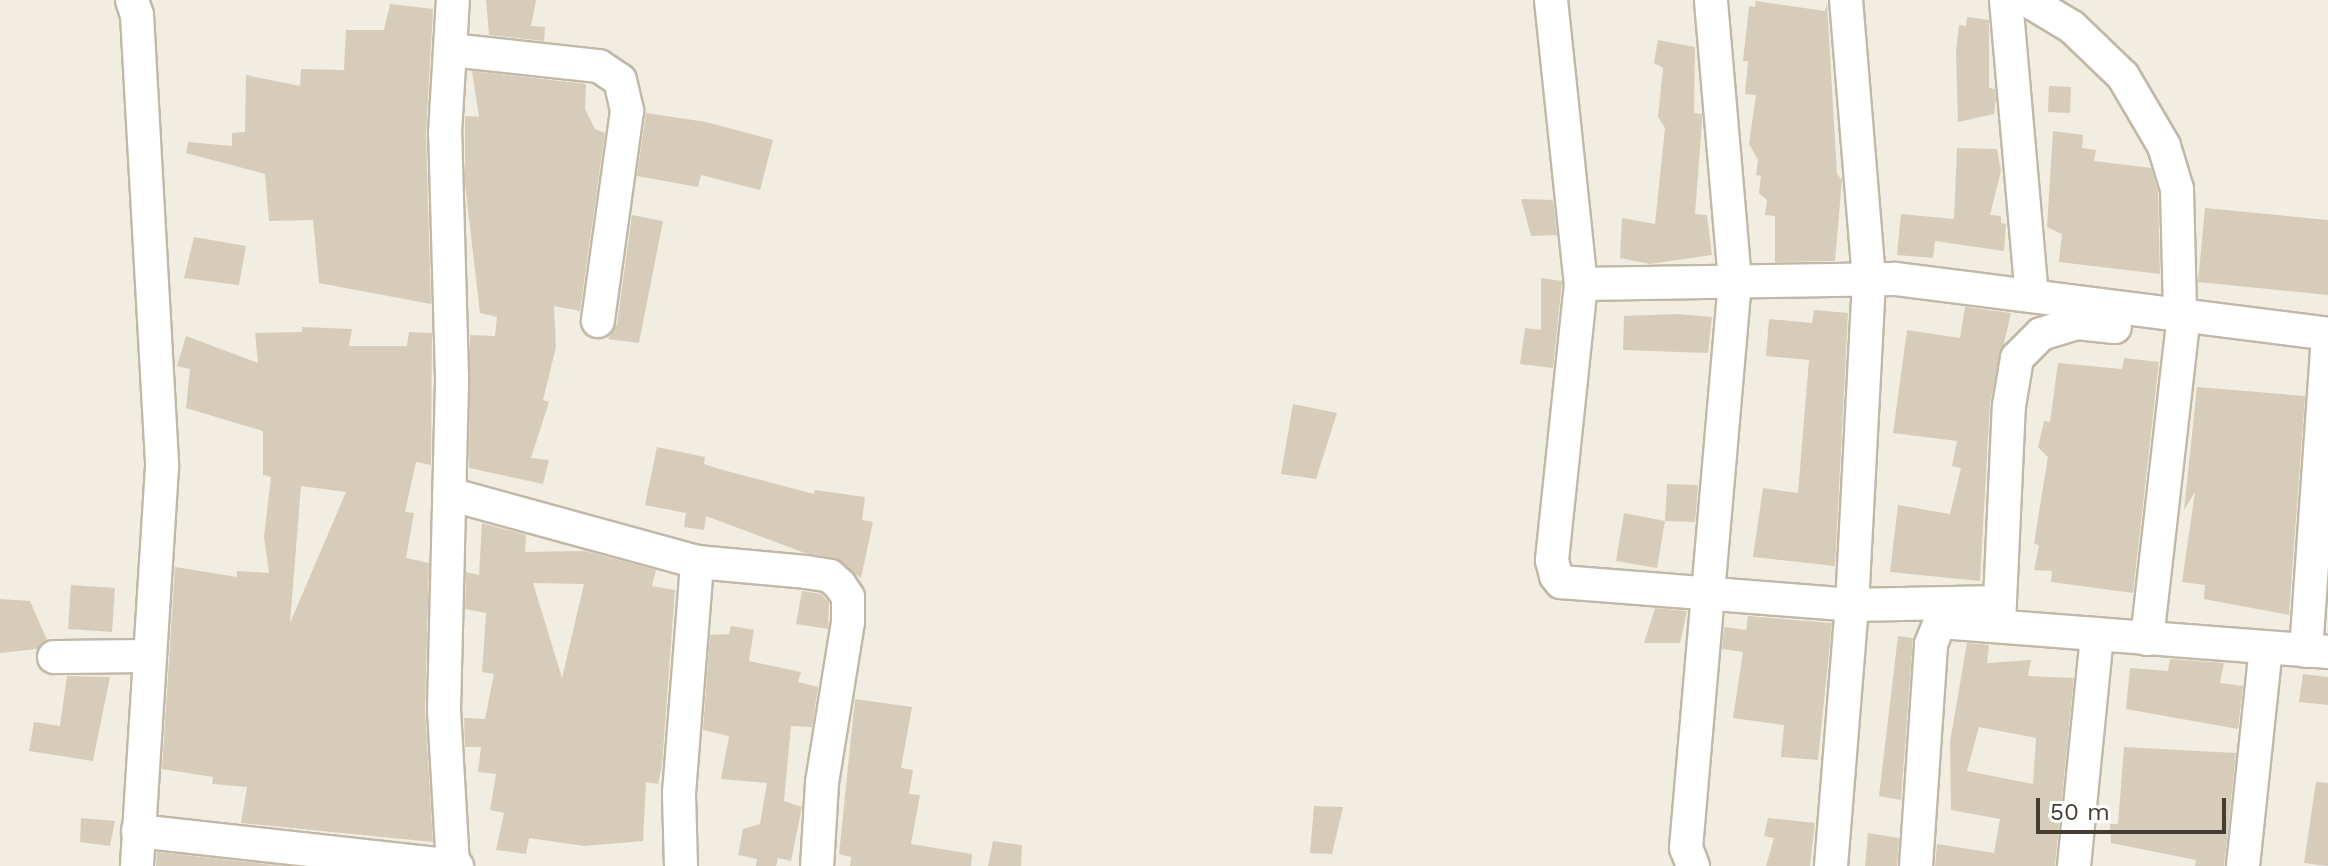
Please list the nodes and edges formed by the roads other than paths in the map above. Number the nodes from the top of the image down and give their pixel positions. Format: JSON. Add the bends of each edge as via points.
{"nodes":[{"id":1,"x":132,"y":0,"type":"edge"},
{"id":2,"x":453,"y":0,"type":"edge"},
{"id":3,"x":1551,"y":0,"type":"edge"},
{"id":4,"x":1711,"y":0,"type":"edge"},
{"id":5,"x":1846,"y":0,"type":"edge"},
{"id":6,"x":2006,"y":0,"type":"edge"},
{"id":7,"x":2027,"y":0,"type":"edge"},
{"id":8,"x":451,"y":50,"type":"junction"},
{"id":9,"x":1869,"y":279,"type":"junction"},
{"id":10,"x":1735,"y":281,"type":"junction"},
{"id":11,"x":1581,"y":284,"type":"junction"},
{"id":12,"x":2032,"y":296,"type":"junction"},
{"id":13,"x":598,"y":321,"type":"dead end"},
{"id":14,"x":2181,"y":324,"type":"junction"},
{"id":15,"x":2327,"y":342,"type":"edge"},
{"id":16,"x":449,"y":494,"type":"junction"},
{"id":17,"x":697,"y":562,"type":"junction"},
{"id":18,"x":1711,"y":594,"type":"junction"},
{"id":19,"x":1852,"y":605,"type":"junction"},
{"id":20,"x":2000,"y":614,"type":"junction"},
{"id":21,"x":2097,"y":634,"type":"junction"},
{"id":22,"x":2147,"y":639,"type":"junction"},
{"id":23,"x":2266,"y":648,"type":"junction"},
{"id":24,"x":2317,"y":652,"type":"edge"},
{"id":25,"x":150,"y":656,"type":"junction"},
{"id":26,"x":54,"y":657,"type":"dead end"},
{"id":27,"x":138,"y":831,"type":"junction"},
{"id":28,"x":137,"y":866,"type":"edge"},
{"id":29,"x":454,"y":866,"type":"edge"},
{"id":30,"x":681,"y":866,"type":"edge"},
{"id":31,"x":817,"y":866,"type":"edge"},
{"id":32,"x":1693,"y":866,"type":"edge"},
{"id":33,"x":1831,"y":866,"type":"edge"},
{"id":34,"x":1916,"y":866,"type":"edge"},
{"id":35,"x":2074,"y":866,"type":"edge"},
{"id":36,"x":2243,"y":866,"type":"edge"}],
"edges":[{"from":1,"to":25,"type":"street","via":[[137,15],[162,467]]},
{"from":2,"to":8,"type":"street"},
{"from":3,"to":11,"type":"street"},
{"from":4,"to":10,"type":"street"},
{"from":5,"to":9,"type":"street"},
{"from":6,"to":12,"type":"street"},
{"from":7,"to":14,"type":"street","via":[[2072,27],[2123,76],[2164,146],[2177,189]]},
{"from":8,"to":13,"type":"street","via":[[599,66],[620,80],[627,111]]},
{"from":8,"to":16,"type":"street","via":[[445,133]]},
{"from":9,"to":10,"type":"street"},
{"from":9,"to":12,"type":"street"},
{"from":9,"to":19,"type":"street"},
{"from":10,"to":11,"type":"street"},
{"from":10,"to":18,"type":"street"},
{"from":11,"to":18,"type":"street","via":[[1552,560],[1556,576],[1561,582]]},
{"from":12,"to":14,"type":"street"},
{"from":14,"to":15,"type":"street"},
{"from":14,"to":20,"type":"street","via":[[2077,323],[2025,345],[2011,382]]},
{"from":14,"to":22,"type":"street"},
{"from":15,"to":24,"type":"street"},
{"from":16,"to":17,"type":"street"},
{"from":16,"to":29,"type":"street","via":[[444,710]]},
{"from":17,"to":30,"type":"street","via":[[679,793]]},
{"from":17,"to":31,"type":"street","via":[[830,576],[848,597],[831,749],[822,783]]},
{"from":18,"to":19,"type":"street"},
{"from":18,"to":32,"type":"street","via":[[1686,848]]},
{"from":19,"to":20,"type":"street"},
{"from":19,"to":33,"type":"street"},
{"from":20,"to":21,"type":"street"},
{"from":20,"to":34,"type":"street","via":[[1935,628]]},
{"from":21,"to":22,"type":"street"},
{"from":21,"to":35,"type":"street"},
{"from":22,"to":23,"type":"street"},
{"from":23,"to":24,"type":"street"},
{"from":23,"to":36,"type":"street"},
{"from":25,"to":26,"type":"street"},
{"from":25,"to":27,"type":"street"},
{"from":27,"to":28,"type":"street"},
{"from":27,"to":29,"type":"street"}]}
